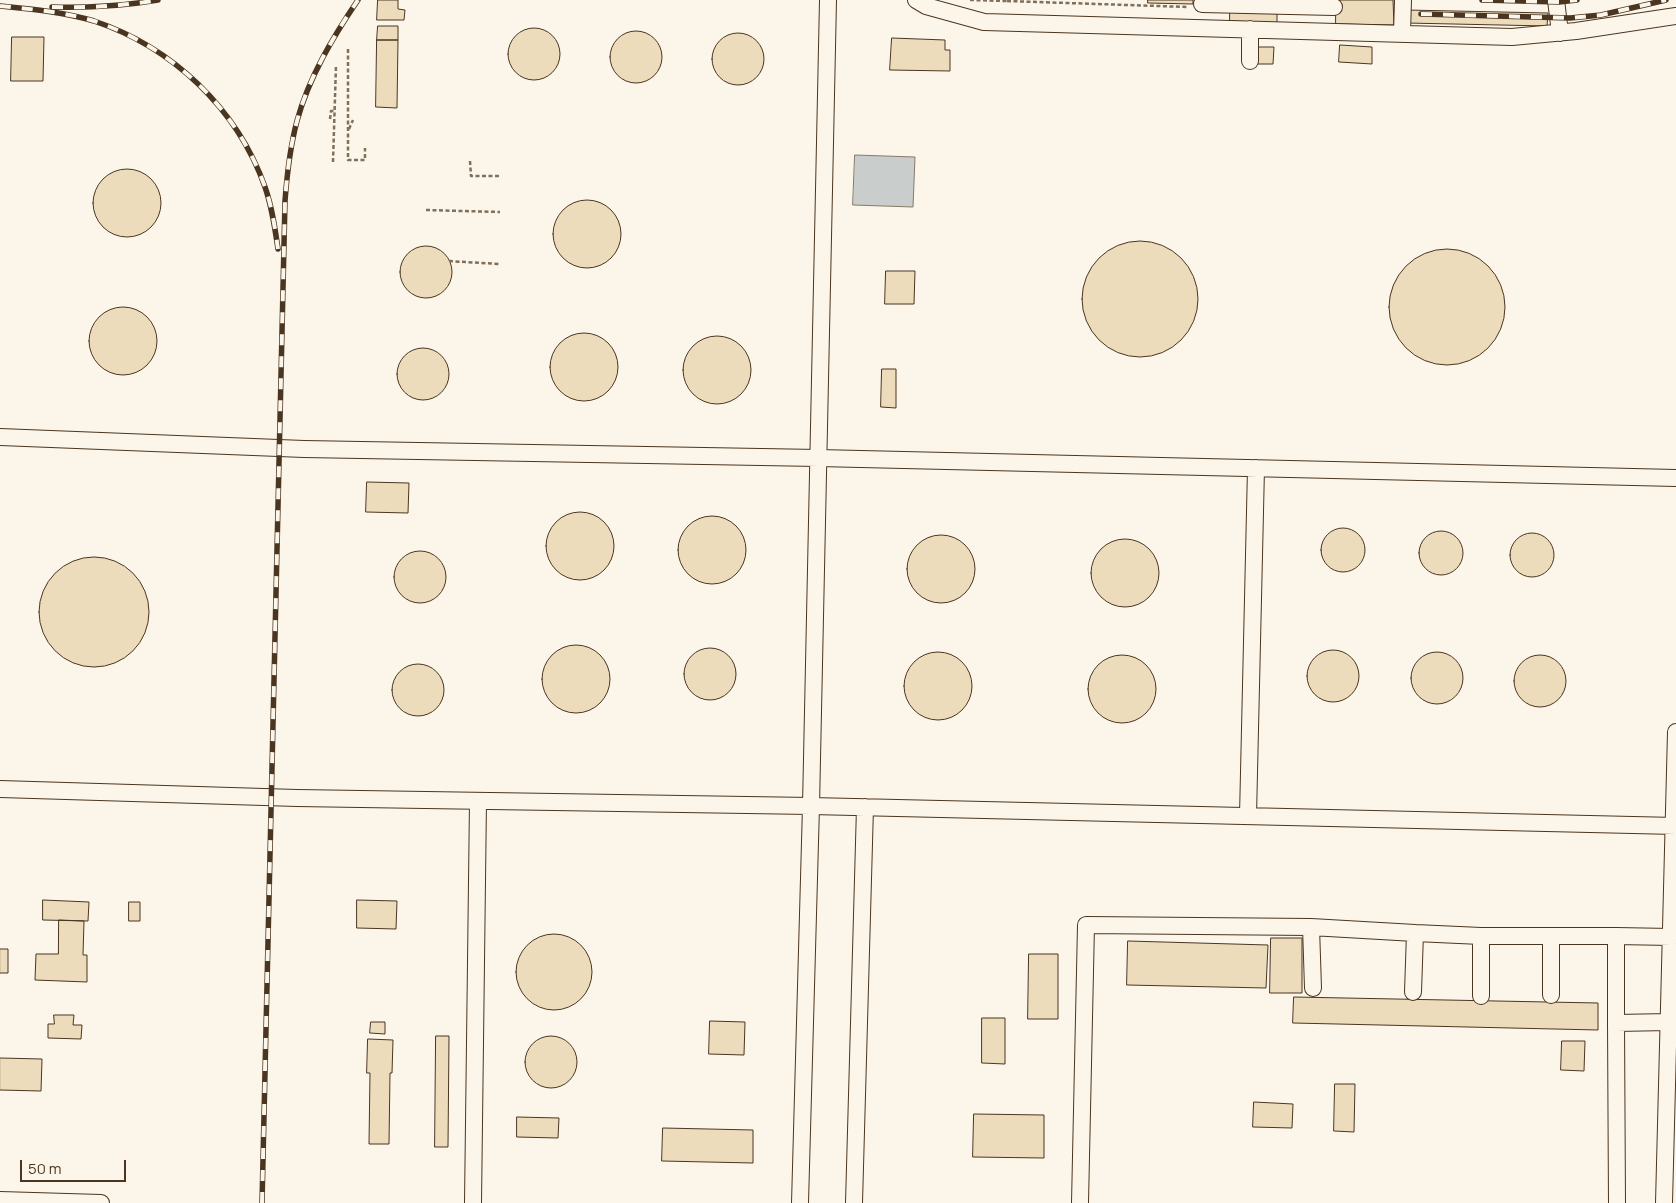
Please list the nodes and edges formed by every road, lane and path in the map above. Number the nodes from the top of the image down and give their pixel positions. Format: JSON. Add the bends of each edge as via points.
{"nodes":[{"id":1,"x":828,"y":0,"type":"edge"},
{"id":2,"x":970,"y":0,"type":"edge"},
{"id":3,"x":1403,"y":0,"type":"edge"},
{"id":4,"x":1556,"y":0,"type":"edge"},
{"id":5,"x":1006,"y":1,"type":"edge"},
{"id":6,"x":923,"y":2,"type":"edge"},
{"id":7,"x":1202,"y":4,"type":"edge"},
{"id":8,"x":1325,"y":5,"type":"edge"},
{"id":9,"x":1283,"y":6,"type":"junction"},
{"id":10,"x":1676,"y":16,"type":"edge"},
{"id":11,"x":1202,"y":28,"type":"junction"},
{"id":12,"x":1250,"y":29,"type":"junction"},
{"id":13,"x":1282,"y":30,"type":"junction"},
{"id":14,"x":1320,"y":31,"type":"junction"},
{"id":15,"x":1560,"y":32,"type":"junction"},
{"id":16,"x":1402,"y":34,"type":"junction"},
{"id":17,"x":348,"y":49,"type":"dead end"},
{"id":18,"x":1250,"y":61,"type":"dead end"},
{"id":19,"x":336,"y":64,"type":"dead end"},
{"id":20,"x":334,"y":111,"type":"junction"},
{"id":21,"x":330,"y":119,"type":"dead end"},
{"id":22,"x":353,"y":120,"type":"dead end"},
{"id":23,"x":348,"y":130,"type":"junction"},
{"id":24,"x":365,"y":148,"type":"dead end"},
{"id":25,"x":470,"y":161,"type":"dead end"},
{"id":26,"x":333,"y":162,"type":"dead end"},
{"id":27,"x":501,"y":176,"type":"dead end"},
{"id":28,"x":426,"y":210,"type":"dead end"},
{"id":29,"x":500,"y":212,"type":"dead end"},
{"id":30,"x":449,"y":261,"type":"dead end"},
{"id":31,"x":499,"y":264,"type":"dead end"},
{"id":32,"x":0,"y":437,"type":"edge"},
{"id":33,"x":818,"y":458,"type":"junction"},
{"id":34,"x":1256,"y":468,"type":"junction"},
{"id":35,"x":1676,"y":478,"type":"edge"},
{"id":36,"x":1676,"y":732,"type":"edge"},
{"id":37,"x":0,"y":789,"type":"edge"},
{"id":38,"x":478,"y":801,"type":"junction"},
{"id":39,"x":811,"y":806,"type":"junction"},
{"id":40,"x":864,"y":807,"type":"junction"},
{"id":41,"x":1248,"y":816,"type":"junction"},
{"id":42,"x":1675,"y":826,"type":"edge"},
{"id":43,"x":1311,"y":927,"type":"junction"},
{"id":44,"x":1415,"y":933,"type":"junction"},
{"id":45,"x":1481,"y":936,"type":"junction"},
{"id":46,"x":1551,"y":936,"type":"junction"},
{"id":47,"x":1616,"y":936,"type":"junction"},
{"id":48,"x":1671,"y":937,"type":"junction"},
{"id":49,"x":1673,"y":963,"type":"edge"},
{"id":50,"x":1313,"y":988,"type":"dead end"},
{"id":51,"x":1413,"y":992,"type":"dead end"},
{"id":52,"x":1551,"y":995,"type":"dead end"},
{"id":53,"x":1481,"y":996,"type":"dead end"},
{"id":54,"x":1671,"y":1013,"type":"edge"},
{"id":55,"x":1616,"y":1023,"type":"junction"},
{"id":56,"x":0,"y":1200,"type":"edge"},
{"id":57,"x":80,"y":1203,"type":"edge"},
{"id":58,"x":101,"y":1203,"type":"edge"},
{"id":59,"x":473,"y":1203,"type":"edge"},
{"id":60,"x":800,"y":1203,"type":"edge"},
{"id":61,"x":854,"y":1203,"type":"edge"},
{"id":62,"x":1080,"y":1203,"type":"edge"},
{"id":63,"x":1617,"y":1203,"type":"edge"},
{"id":64,"x":1664,"y":1203,"type":"edge"}],
"edges":[{"from":1,"to":33,"type":"lane"},
{"from":2,"to":5,"type":"path"},
{"from":3,"to":16,"type":"lane"},
{"from":4,"to":15,"type":"lane"},
{"from":5,"to":7,"type":"path"},
{"from":6,"to":11,"type":"lane","via":[[984,22]]},
{"from":7,"to":9,"type":"lane"},
{"from":7,"to":11,"type":"lane"},
{"from":8,"to":9,"type":"lane"},
{"from":8,"to":14,"type":"lane"},
{"from":9,"to":13,"type":"lane"},
{"from":10,"to":15,"type":"lane"},
{"from":11,"to":12,"type":"lane"},
{"from":12,"to":13,"type":"lane"},
{"from":12,"to":18,"type":"lane"},
{"from":13,"to":14,"type":"lane"},
{"from":14,"to":16,"type":"lane"},
{"from":15,"to":16,"type":"lane","via":[[1512,36]]},
{"from":17,"to":23,"type":"path"},
{"from":19,"to":20,"type":"path"},
{"from":20,"to":21,"type":"path","via":[[331,111]]},
{"from":20,"to":26,"type":"path"},
{"from":22,"to":23,"type":"path"},
{"from":23,"to":24,"type":"path","via":[[348,160],[365,160]]},
{"from":25,"to":27,"type":"path","via":[[471,176]]},
{"from":28,"to":29,"type":"path"},
{"from":30,"to":31,"type":"path"},
{"from":32,"to":33,"type":"lane","via":[[313,449]]},
{"from":33,"to":34,"type":"lane"},
{"from":33,"to":39,"type":"lane"},
{"from":34,"to":35,"type":"lane"},
{"from":34,"to":41,"type":"lane"},
{"from":36,"to":42,"type":"lane"},
{"from":37,"to":38,"type":"lane"},
{"from":38,"to":39,"type":"lane"},
{"from":38,"to":59,"type":"lane"},
{"from":39,"to":40,"type":"lane"},
{"from":39,"to":60,"type":"lane"},
{"from":40,"to":41,"type":"lane"},
{"from":40,"to":61,"type":"lane"},
{"from":41,"to":42,"type":"lane"},
{"from":42,"to":48,"type":"lane"},
{"from":43,"to":44,"type":"lane"},
{"from":43,"to":50,"type":"lane"},
{"from":43,"to":62,"type":"lane","via":[[1086,925]]},
{"from":44,"to":45,"type":"lane"},
{"from":44,"to":51,"type":"lane"},
{"from":45,"to":46,"type":"lane"},
{"from":45,"to":53,"type":"lane"},
{"from":46,"to":47,"type":"lane"},
{"from":46,"to":52,"type":"lane"},
{"from":47,"to":48,"type":"lane"},
{"from":47,"to":55,"type":"lane"},
{"from":48,"to":49,"type":"lane"},
{"from":49,"to":54,"type":"lane"},
{"from":54,"to":55,"type":"lane"},
{"from":54,"to":64,"type":"lane"},
{"from":55,"to":63,"type":"lane"},
{"from":56,"to":57,"type":"lane"},
{"from":57,"to":58,"type":"lane"}]}
